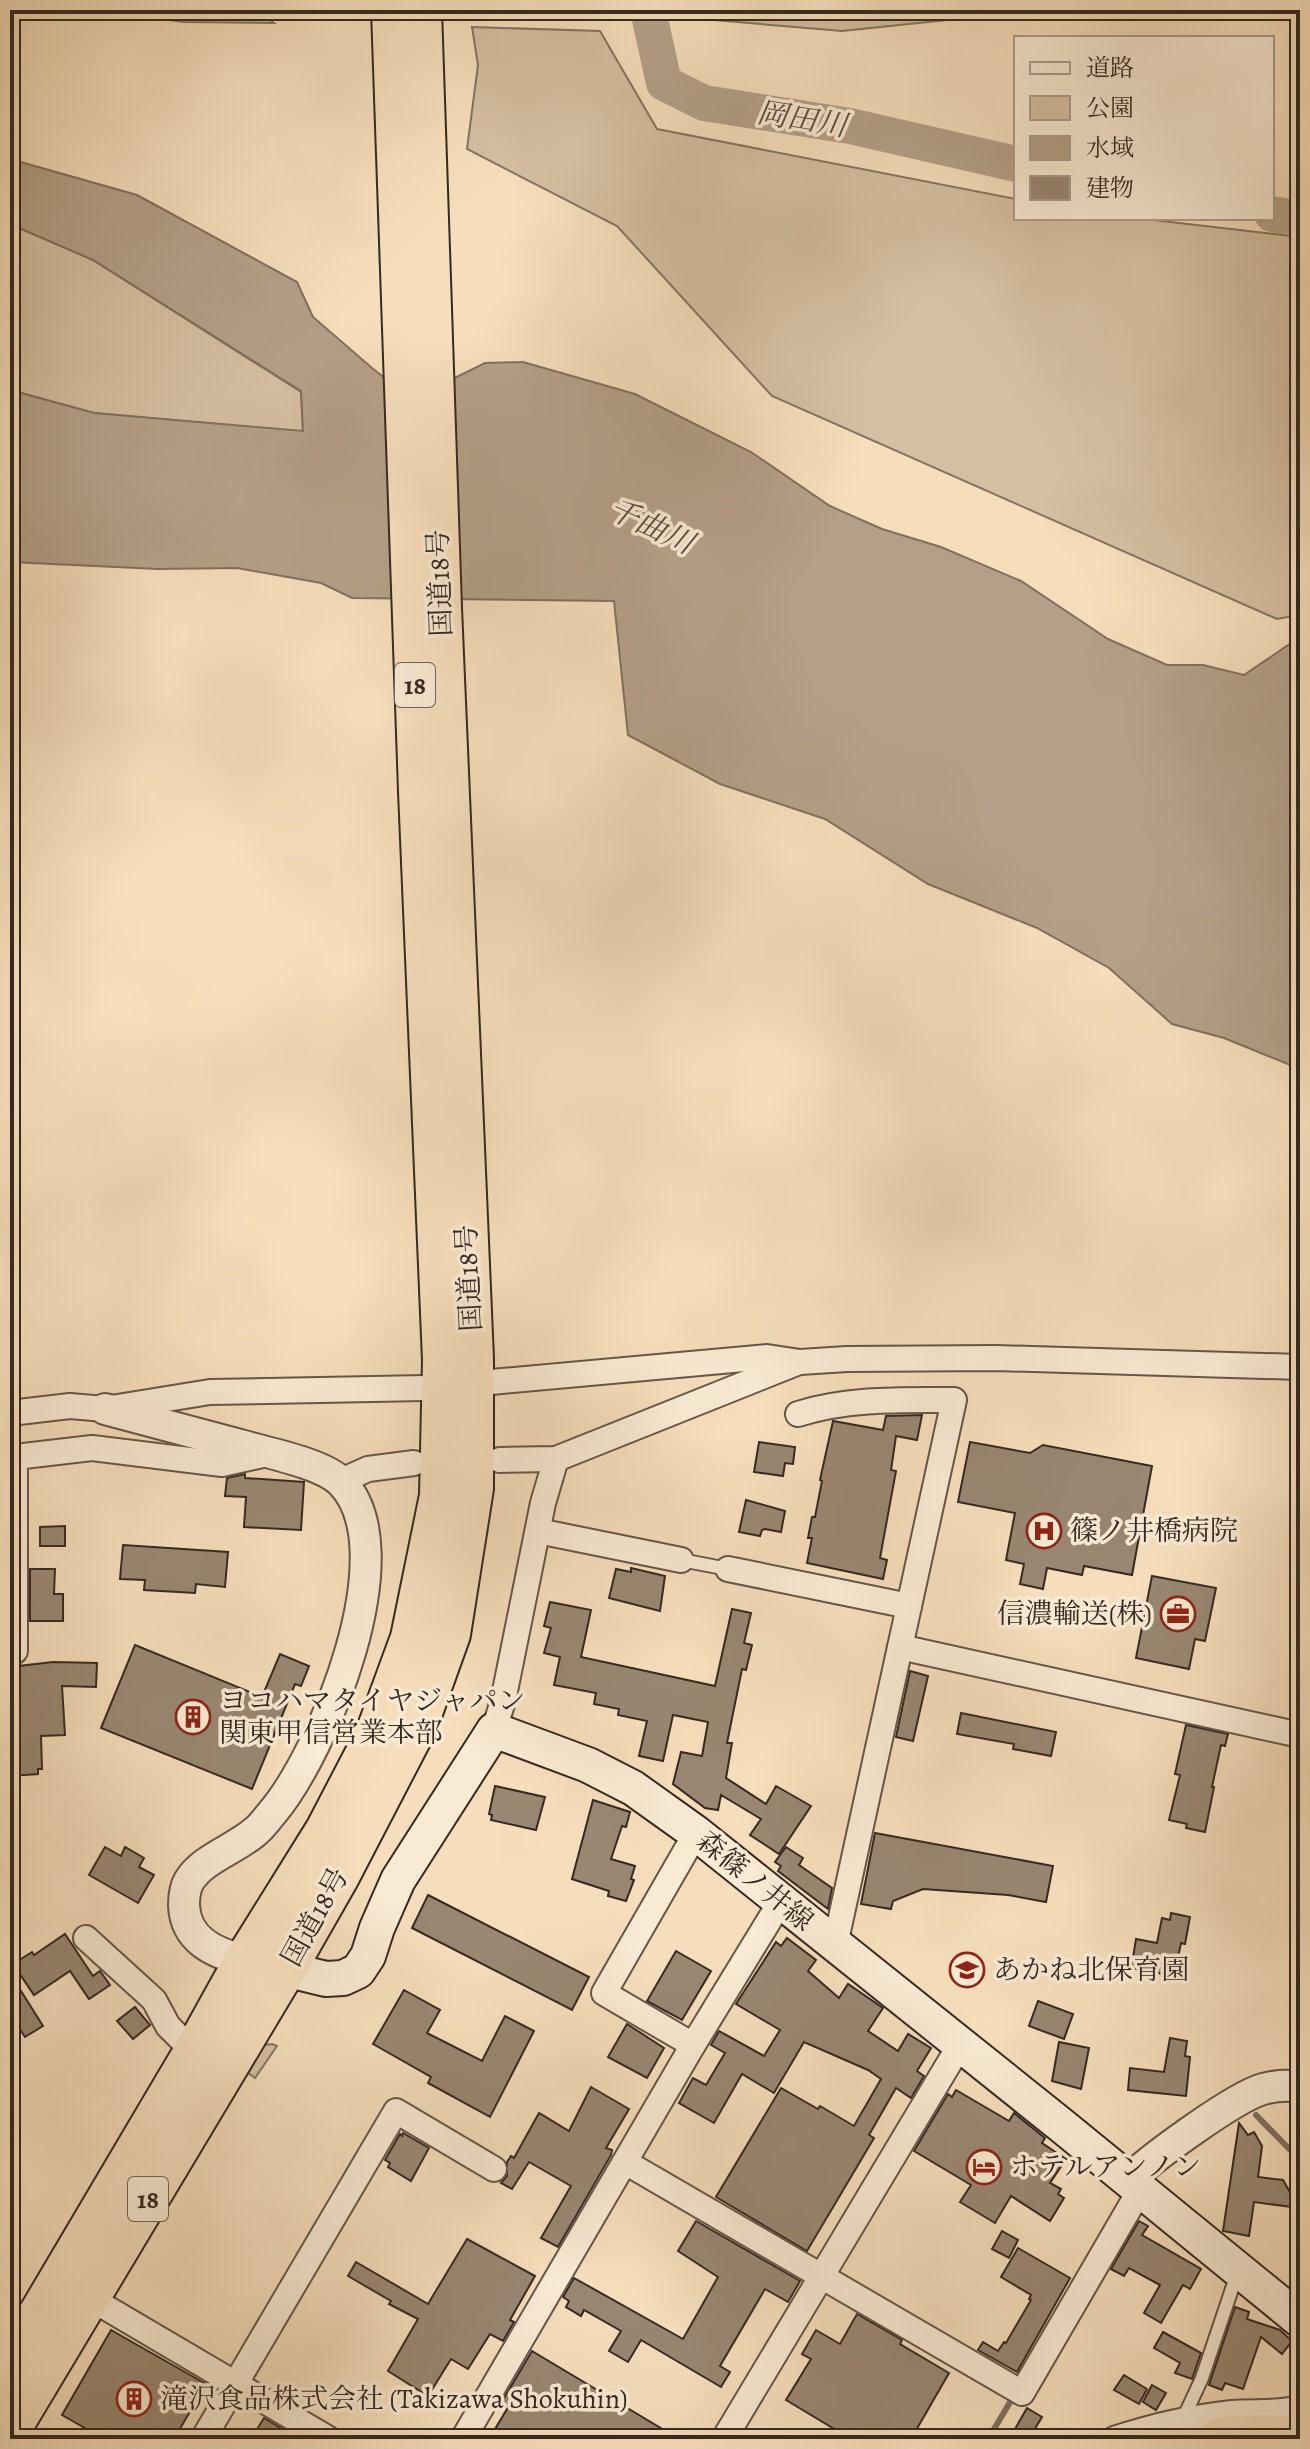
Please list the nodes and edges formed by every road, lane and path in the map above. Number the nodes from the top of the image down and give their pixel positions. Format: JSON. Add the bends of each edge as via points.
{"nodes":[{"id":1,"x":392,"y":10,"type":"edge"},
{"id":2,"x":421,"y":10,"type":"edge"},
{"id":3,"x":800,"y":1362,"type":"junction"},
{"id":4,"x":1300,"y":1367,"type":"edge"},
{"id":5,"x":458,"y":1372,"type":"junction"},
{"id":6,"x":105,"y":1409,"type":"junction"},
{"id":7,"x":10,"y":1413,"type":"edge"},
{"id":8,"x":798,"y":1414,"type":"dead end"},
{"id":9,"x":270,"y":1453,"type":"junction"},
{"id":10,"x":556,"y":1459,"type":"junction"},
{"id":11,"x":500,"y":1460,"type":"dead end"},
{"id":12,"x":414,"y":1463,"type":"dead end"},
{"id":13,"x":341,"y":1481,"type":"junction"},
{"id":14,"x":538,"y":1531,"type":"junction"},
{"id":15,"x":681,"y":1560,"type":"joint"},
{"id":16,"x":728,"y":1569,"type":"joint"},
{"id":17,"x":909,"y":1606,"type":"junction"},
{"id":18,"x":900,"y":1647,"type":"junction"},
{"id":19,"x":10,"y":1652,"type":"edge"},
{"id":20,"x":494,"y":1730,"type":"junction"},
{"id":21,"x":1300,"y":1735,"type":"edge"},
{"id":22,"x":696,"y":1833,"type":"junction"},
{"id":23,"x":781,"y":1901,"type":"junction"},
{"id":24,"x":86,"y":1938,"type":"dead end"},
{"id":25,"x":835,"y":1945,"type":"junction"},
{"id":26,"x":245,"y":1960,"type":"junction"},
{"id":27,"x":286,"y":1969,"type":"junction"},
{"id":28,"x":693,"y":2045,"type":"junction"},
{"id":29,"x":960,"y":2045,"type":"junction"},
{"id":30,"x":194,"y":2052,"type":"junction"},
{"id":31,"x":1300,"y":2087,"type":"edge"},
{"id":32,"x":625,"y":2162,"type":"junction"},
{"id":33,"x":494,"y":2169,"type":"dead end"},
{"id":34,"x":1134,"y":2185,"type":"junction"},
{"id":35,"x":1238,"y":2271,"type":"junction"},
{"id":36,"x":819,"y":2277,"type":"junction"},
{"id":37,"x":84,"y":2282,"type":"junction"},
{"id":38,"x":1300,"y":2320,"type":"edge"},
{"id":39,"x":10,"y":2333,"type":"edge"},
{"id":40,"x":10,"y":2363,"type":"edge"},
{"id":41,"x":234,"y":2383,"type":"junction"},
{"id":42,"x":1300,"y":2408,"type":"edge"},
{"id":43,"x":1183,"y":2419,"type":"junction"},
{"id":44,"x":10,"y":2430,"type":"edge"},
{"id":45,"x":203,"y":2439,"type":"edge"},
{"id":46,"x":329,"y":2439,"type":"edge"},
{"id":47,"x":463,"y":2439,"type":"edge"},
{"id":48,"x":724,"y":2439,"type":"edge"},
{"id":49,"x":1114,"y":2439,"type":"edge"},
{"id":50,"x":1222,"y":2439,"type":"edge"},
{"id":51,"x":1300,"y":2439,"type":"edge"}],
"edges":[{"from":1,"to":5,"type":"highway","name":"国道18号","number":"18","via":[[419,791]]},
{"from":2,"to":5,"type":"highway","name":"国道18号","number":"18","via":[[443,655]]},
{"from":3,"to":4,"type":"street","via":[[996,1358]]},
{"from":3,"to":5,"type":"street","via":[[767,1357]]},
{"from":3,"to":10,"type":"street"},
{"from":5,"to":6,"type":"street","via":[[210,1392]]},
{"from":5,"to":26,"type":"highway","name":"国道18号","number":"18","via":[[411,1638],[375,1736],[326,1830]]},
{"from":5,"to":27,"type":"highway","name":"国道18号","number":"18","via":[[473,1488],[450,1634],[417,1726]]},
{"from":6,"to":7,"type":"street","via":[[70,1406]]},
{"from":6,"to":9,"type":"street"},
{"from":8,"to":17,"type":"street","via":[[851,1403],[954,1400]]},
{"from":9,"to":13,"type":"street"},
{"from":9,"to":19,"type":"street","via":[[222,1464],[92,1448],[15,1457],[15,1651]]},
{"from":10,"to":11,"type":"street"},
{"from":10,"to":14,"type":"street"},
{"from":12,"to":13,"type":"street","via":[[368,1469]]},
{"from":13,"to":26,"type":"street","via":[[356,1505],[366,1557],[355,1633],[334,1698],[319,1737],[275,1810],[257,1831],[201,1867],[184,1897],[190,1930],[203,1944]]},
{"from":14,"to":15,"type":"street"},
{"from":14,"to":20,"type":"street"},
{"from":15,"to":16,"type":"lane"},
{"from":16,"to":17,"type":"street"},
{"from":17,"to":18,"type":"street"},
{"from":18,"to":21,"type":"street"},
{"from":18,"to":25,"type":"street"},
{"from":20,"to":22,"type":"main road","name":"森篠ノ井線","via":[[588,1765],[633,1788]]},
{"from":20,"to":27,"type":"main road","via":[[398,1880],[358,1971],[326,1979]]},
{"from":22,"to":23,"type":"main road","name":"森篠ノ井線"},
{"from":22,"to":28,"type":"street","via":[[604,1993]]},
{"from":23,"to":25,"type":"main road","name":"森篠ノ井線"},
{"from":23,"to":28,"type":"street"},
{"from":24,"to":30,"type":"street","via":[[154,2000],[168,2026]]},
{"from":25,"to":29,"type":"main road","name":"森篠ノ井線"},
{"from":26,"to":27,"type":"main road"},
{"from":26,"to":30,"type":"highway","name":"国道18号","number":"18"},
{"from":27,"to":37,"type":"highway","name":"国道18号","number":"18","via":[[193,2125]]},
{"from":28,"to":32,"type":"street"},
{"from":29,"to":34,"type":"main road","name":"森篠ノ井線"},
{"from":29,"to":36,"type":"street"},
{"from":30,"to":37,"type":"highway","name":"国道18号","number":"18"},
{"from":31,"to":34,"type":"street","via":[[1261,2089],[1176,2144]]},
{"from":32,"to":36,"type":"street"},
{"from":32,"to":47,"type":"street"},
{"from":33,"to":41,"type":"street","via":[[396,2111]]},
{"from":34,"to":35,"type":"main road","name":"森篠ノ井線"},
{"from":34,"to":36,"type":"street","via":[[1022,2393]]},
{"from":35,"to":38,"type":"main road","name":"森篠ノ井線"},
{"from":35,"to":43,"type":"lane"},
{"from":36,"to":48,"type":"street"},
{"from":37,"to":39,"type":"highway","via":[[49,2270]]},
{"from":37,"to":40,"type":"highway","name":"国道18号","number":"18"},
{"from":37,"to":41,"type":"street"},
{"from":37,"to":44,"type":"highway","name":"国道18号","number":"18"},
{"from":41,"to":45,"type":"street"},
{"from":41,"to":46,"type":"street"},
{"from":42,"to":43,"type":"street"},
{"from":43,"to":49,"type":"street"},
{"from":50,"to":51,"type":"highway"}]}
